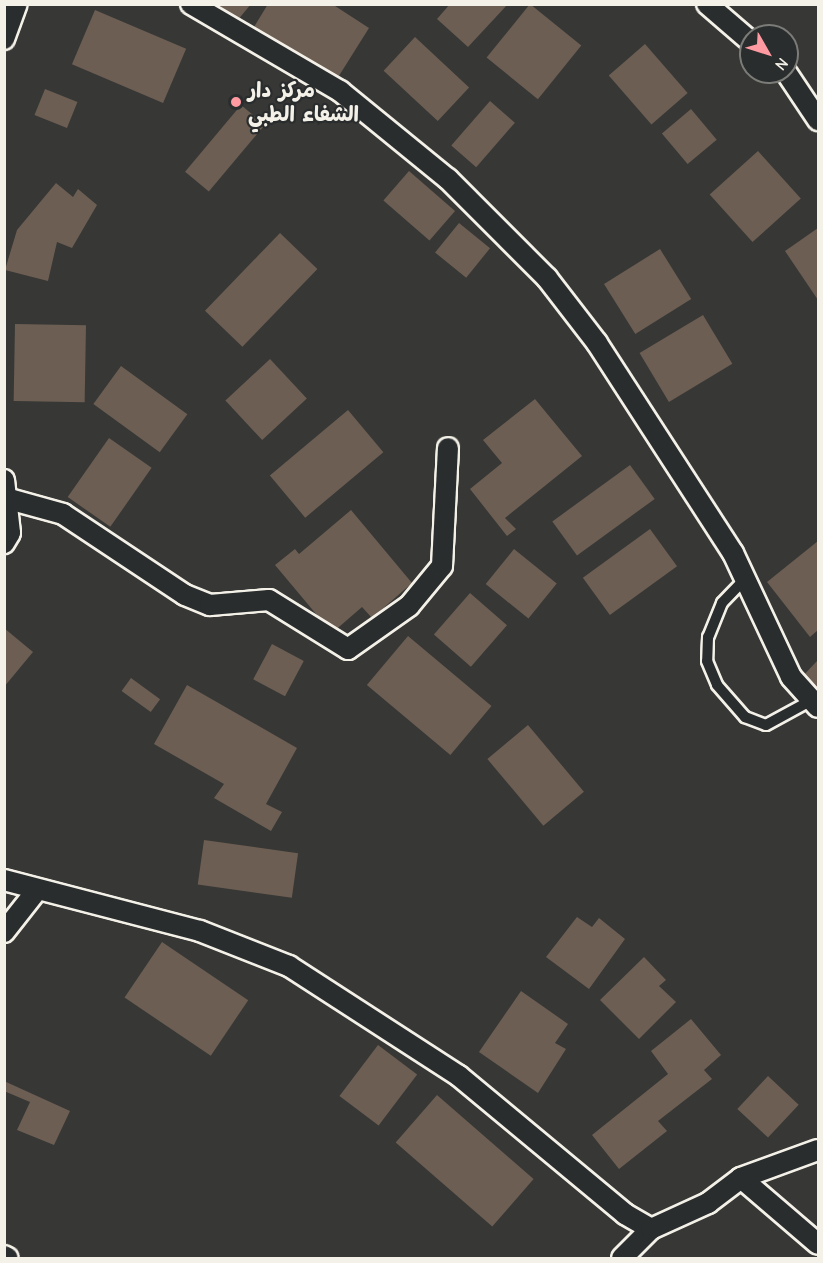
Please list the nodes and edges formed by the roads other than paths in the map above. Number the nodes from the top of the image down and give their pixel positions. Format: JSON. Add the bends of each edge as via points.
{"nodes":[{"id":1,"x":17,"y":4,"type":"edge"},
{"id":2,"x":191,"y":4,"type":"edge"},
{"id":3,"x":707,"y":4,"type":"edge"},
{"id":4,"x":739,"y":32,"type":"edge"},
{"id":5,"x":4,"y":39,"type":"edge"},
{"id":6,"x":794,"y":84,"type":"edge"},
{"id":7,"x":819,"y":120,"type":"edge"},
{"id":8,"x":448,"y":448,"type":"dead end"},
{"id":9,"x":4,"y":480,"type":"edge"},
{"id":10,"x":9,"y":499,"type":"junction"},
{"id":11,"x":4,"y":543,"type":"edge"},
{"id":12,"x":745,"y":579,"type":"junction"},
{"id":13,"x":815,"y":704,"type":"edge"},
{"id":14,"x":4,"y":880,"type":"edge"},
{"id":15,"x":37,"y":890,"type":"junction"},
{"id":16,"x":4,"y":932,"type":"edge"},
{"id":17,"x":819,"y":1150,"type":"edge"},
{"id":18,"x":741,"y":1178,"type":"junction"},
{"id":19,"x":651,"y":1229,"type":"junction"},
{"id":20,"x":819,"y":1244,"type":"edge"},
{"id":21,"x":622,"y":1258,"type":"edge"}],
"edges":[{"from":1,"to":5,"type":"street"},
{"from":2,"to":12,"type":"street","via":[[340,91],[448,179],[539,270],[597,343]]},
{"from":3,"to":4,"type":"street"},
{"from":6,"to":7,"type":"street"},
{"from":8,"to":10,"type":"street","via":[[442,566],[409,606],[348,649],[269,600],[210,605],[184,595],[63,514]]},
{"from":9,"to":10,"type":"street"},
{"from":10,"to":11,"type":"street","via":[[10,533]]},
{"from":12,"to":13,"type":"street","via":[[791,677]]},
{"from":12,"to":13,"type":"lane","via":[[722,603],[708,637],[707,661],[717,685],[745,717],[766,725]]},
{"from":14,"to":15,"type":"street"},
{"from":15,"to":16,"type":"street"},
{"from":15,"to":19,"type":"street","via":[[200,931],[289,966],[459,1076],[624,1214]]},
{"from":17,"to":18,"type":"street"},
{"from":18,"to":19,"type":"street","via":[[708,1203]]},
{"from":18,"to":20,"type":"street"},
{"from":19,"to":21,"type":"street"}]}
